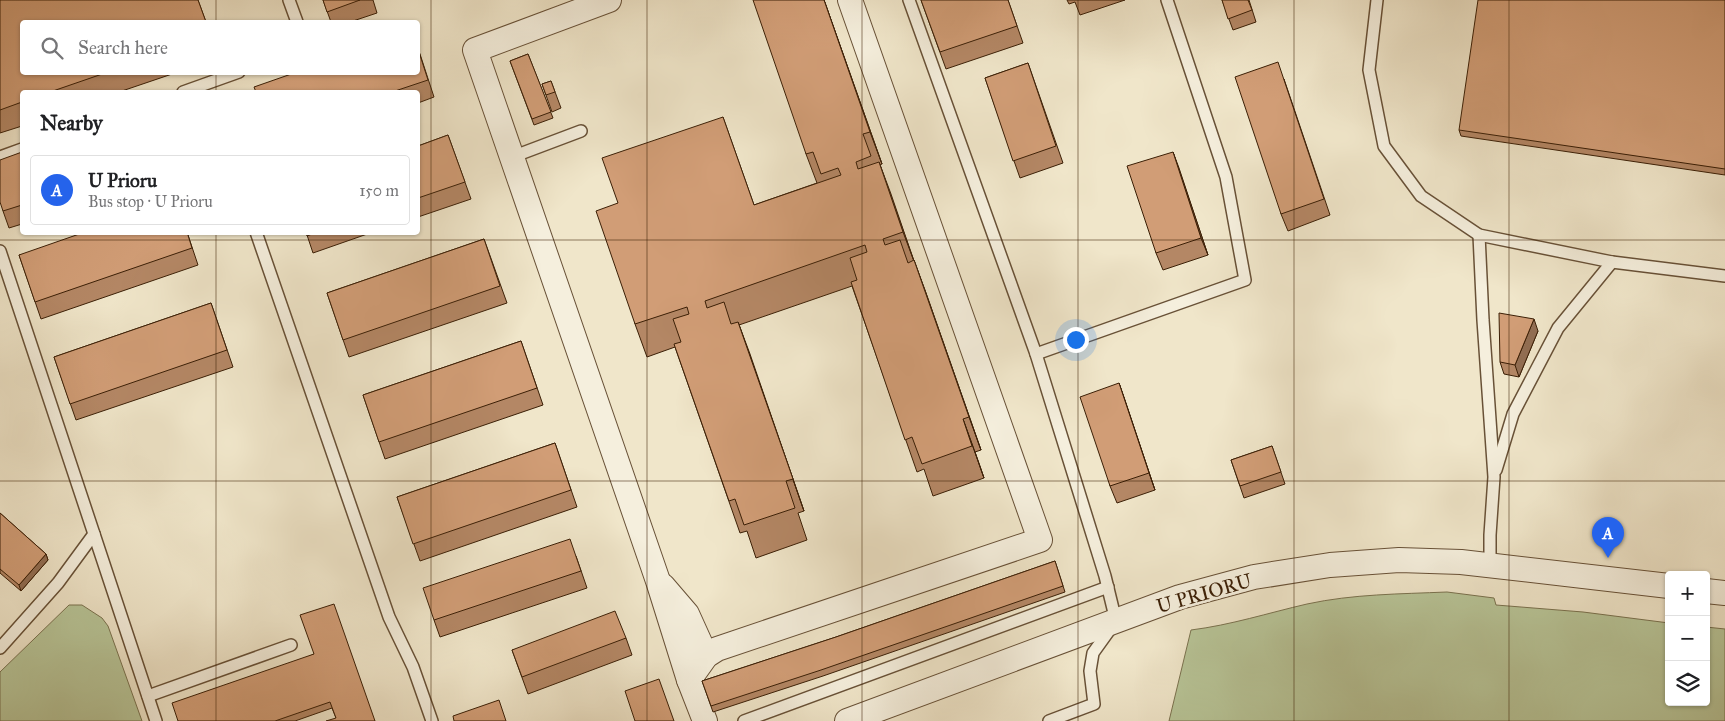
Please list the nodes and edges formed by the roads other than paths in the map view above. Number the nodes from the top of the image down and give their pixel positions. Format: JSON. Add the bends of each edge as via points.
{"nodes":[{"id":1,"x":289,"y":0,"type":"edge"},
{"id":2,"x":609,"y":0,"type":"edge"},
{"id":3,"x":850,"y":0,"type":"edge"},
{"id":4,"x":909,"y":0,"type":"edge"},
{"id":5,"x":1167,"y":0,"type":"edge"},
{"id":6,"x":1377,"y":0,"type":"edge"},
{"id":7,"x":296,"y":20,"type":"edge"},
{"id":8,"x":231,"y":75,"type":"edge"},
{"id":9,"x":189,"y":90,"type":"edge"},
{"id":10,"x":582,"y":131,"type":"dead end"},
{"id":11,"x":20,"y":150,"type":"edge"},
{"id":12,"x":0,"y":157,"type":"edge"},
{"id":13,"x":512,"y":157,"type":"junction"},
{"id":14,"x":257,"y":235,"type":"edge"},
{"id":15,"x":1479,"y":235,"type":"junction"},
{"id":16,"x":0,"y":251,"type":"edge"},
{"id":17,"x":1612,"y":262,"type":"junction"},
{"id":18,"x":1725,"y":276,"type":"edge"},
{"id":19,"x":1036,"y":354,"type":"junction"},
{"id":20,"x":1494,"y":477,"type":"junction"},
{"id":21,"x":94,"y":534,"type":"junction"},
{"id":22,"x":1490,"y":566,"type":"junction"},
{"id":23,"x":658,"y":581,"type":"junction"},
{"id":24,"x":1665,"y":586,"type":"edge"},
{"id":25,"x":1108,"y":587,"type":"junction"},
{"id":26,"x":1710,"y":591,"type":"edge"},
{"id":27,"x":1725,"y":593,"type":"edge"},
{"id":28,"x":1116,"y":621,"type":"junction"},
{"id":29,"x":291,"y":645,"type":"dead end"},
{"id":30,"x":0,"y":648,"type":"edge"},
{"id":31,"x":706,"y":656,"type":"junction"},
{"id":32,"x":689,"y":680,"type":"junction"},
{"id":33,"x":148,"y":696,"type":"junction"},
{"id":34,"x":156,"y":721,"type":"edge"},
{"id":35,"x":432,"y":721,"type":"edge"},
{"id":36,"x":705,"y":721,"type":"edge"},
{"id":37,"x":744,"y":721,"type":"edge"},
{"id":38,"x":847,"y":721,"type":"edge"},
{"id":39,"x":1049,"y":721,"type":"edge"}],
"edges":[{"from":1,"to":7,"type":"lane"},
{"from":2,"to":13,"type":"street","via":[[475,50]]},
{"from":3,"to":31,"type":"street","via":[[1040,540],[717,649]]},
{"from":4,"to":19,"type":"lane"},
{"from":5,"to":19,"type":"lane","via":[[1226,177],[1245,280]]},
{"from":6,"to":15,"type":"lane","via":[[1369,70],[1384,146],[1420,196]]},
{"from":8,"to":9,"type":"lane"},
{"from":10,"to":13,"type":"lane"},
{"from":11,"to":12,"type":"lane"},
{"from":13,"to":23,"type":"street"},
{"from":14,"to":35,"type":"lane","via":[[389,617],[413,667]]},
{"from":15,"to":17,"type":"lane"},
{"from":15,"to":20,"type":"lane"},
{"from":16,"to":21,"type":"lane"},
{"from":17,"to":18,"type":"lane"},
{"from":17,"to":20,"type":"lane","via":[[1558,328],[1513,414]]},
{"from":19,"to":25,"type":"lane"},
{"from":20,"to":22,"type":"lane"},
{"from":21,"to":30,"type":"lane","via":[[58,583]]},
{"from":21,"to":33,"type":"lane"},
{"from":22,"to":24,"type":"street","name":"U PRIORU"},
{"from":22,"to":28,"type":"street","name":"U PRIORU","via":[[1399,560],[1330,565],[1254,578],[1180,598]]},
{"from":23,"to":31,"type":"street","via":[[688,614]]},
{"from":23,"to":32,"type":"street"},
{"from":25,"to":28,"type":"lane"},
{"from":25,"to":37,"type":"lane"},
{"from":26,"to":27,"type":"street"},
{"from":28,"to":38,"type":"street","name":"U PRIORU"},
{"from":28,"to":39,"type":"lane","via":[[1093,653],[1090,671],[1094,704]]},
{"from":29,"to":33,"type":"lane"},
{"from":31,"to":32,"type":"street"},
{"from":32,"to":36,"type":"street"},
{"from":33,"to":34,"type":"lane"}]}
